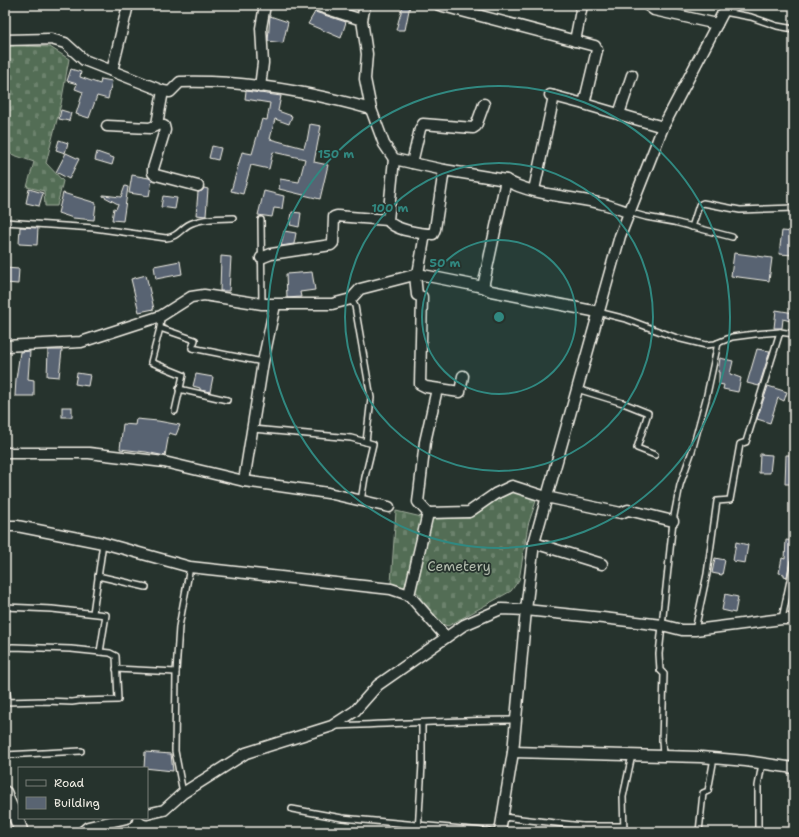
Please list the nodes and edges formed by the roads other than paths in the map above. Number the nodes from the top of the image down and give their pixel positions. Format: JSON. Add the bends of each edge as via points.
{"nodes":[{"id":1,"x":128,"y":5,"type":"edge"},
{"id":2,"x":265,"y":5,"type":"edge"},
{"id":3,"x":315,"y":5,"type":"edge"},
{"id":4,"x":365,"y":5,"type":"edge"},
{"id":5,"x":439,"y":5,"type":"edge"},
{"id":6,"x":582,"y":5,"type":"edge"},
{"id":7,"x":647,"y":5,"type":"edge"},
{"id":8,"x":725,"y":8,"type":"edge"},
{"id":9,"x":362,"y":20,"type":"junction"},
{"id":10,"x":717,"y":24,"type":"junction"},
{"id":11,"x":794,"y":29,"type":"edge"},
{"id":12,"x":5,"y":40,"type":"edge"},
{"id":13,"x":574,"y":41,"type":"junction"},
{"id":14,"x":112,"y":71,"type":"junction"},
{"id":15,"x":632,"y":75,"type":"dead end"},
{"id":16,"x":260,"y":87,"type":"junction"},
{"id":17,"x":163,"y":91,"type":"junction"},
{"id":18,"x":484,"y":104,"type":"dead end"},
{"id":19,"x":584,"y":104,"type":"junction"},
{"id":20,"x":371,"y":108,"type":"junction"},
{"id":21,"x":619,"y":114,"type":"junction"},
{"id":22,"x":157,"y":124,"type":"junction"},
{"id":23,"x":107,"y":126,"type":"dead end"},
{"id":24,"x":663,"y":127,"type":"junction"},
{"id":25,"x":394,"y":159,"type":"junction"},
{"id":26,"x":412,"y":163,"type":"junction"},
{"id":27,"x":444,"y":170,"type":"junction"},
{"id":28,"x":506,"y":180,"type":"junction"},
{"id":29,"x":198,"y":186,"type":"dead end"},
{"id":30,"x":534,"y":190,"type":"junction"},
{"id":31,"x":794,"y":208,"type":"edge"},
{"id":32,"x":628,"y":212,"type":"junction"},
{"id":33,"x":233,"y":218,"type":"dead end"},
{"id":34,"x":261,"y":220,"type":"dead end"},
{"id":35,"x":388,"y":220,"type":"junction"},
{"id":36,"x":5,"y":222,"type":"edge"},
{"id":37,"x":692,"y":227,"type":"junction"},
{"id":38,"x":424,"y":234,"type":"junction"},
{"id":39,"x":732,"y":237,"type":"dead end"},
{"id":40,"x":261,"y":258,"type":"junction"},
{"id":41,"x":416,"y":274,"type":"junction"},
{"id":42,"x":483,"y":287,"type":"junction"},
{"id":43,"x":351,"y":299,"type":"junction"},
{"id":44,"x":262,"y":304,"type":"junction"},
{"id":45,"x":275,"y":305,"type":"junction"},
{"id":46,"x":598,"y":312,"type":"junction"},
{"id":47,"x":161,"y":316,"type":"junction"},
{"id":48,"x":160,"y":328,"type":"junction"},
{"id":49,"x":780,"y":332,"type":"junction"},
{"id":50,"x":794,"y":334,"type":"edge"},
{"id":51,"x":718,"y":343,"type":"junction"},
{"id":52,"x":5,"y":346,"type":"edge"},
{"id":53,"x":263,"y":362,"type":"junction"},
{"id":54,"x":463,"y":376,"type":"dead end"},
{"id":55,"x":437,"y":388,"type":"junction"},
{"id":56,"x":179,"y":389,"type":"junction"},
{"id":57,"x":577,"y":389,"type":"junction"},
{"id":58,"x":228,"y":400,"type":"dead end"},
{"id":59,"x":174,"y":411,"type":"dead end"},
{"id":60,"x":253,"y":429,"type":"junction"},
{"id":61,"x":366,"y":442,"type":"junction"},
{"id":62,"x":5,"y":453,"type":"edge"},
{"id":63,"x":655,"y":455,"type":"dead end"},
{"id":64,"x":244,"y":481,"type":"junction"},
{"id":65,"x":546,"y":497,"type":"junction"},
{"id":66,"x":361,"y":501,"type":"junction"},
{"id":67,"x":389,"y":507,"type":"dead end"},
{"id":68,"x":428,"y":513,"type":"junction"},
{"id":69,"x":673,"y":520,"type":"junction"},
{"id":70,"x":5,"y":526,"type":"edge"},
{"id":71,"x":103,"y":543,"type":"junction"},
{"id":72,"x":534,"y":543,"type":"junction"},
{"id":73,"x":794,"y":561,"type":"edge"},
{"id":74,"x":602,"y":564,"type":"dead end"},
{"id":75,"x":190,"y":567,"type":"junction"},
{"id":76,"x":98,"y":576,"type":"junction"},
{"id":77,"x":146,"y":587,"type":"dead end"},
{"id":78,"x":409,"y":595,"type":"junction"},
{"id":79,"x":5,"y":607,"type":"edge"},
{"id":80,"x":526,"y":610,"type":"junction"},
{"id":81,"x":93,"y":613,"type":"junction"},
{"id":82,"x":782,"y":619,"type":"junction"},
{"id":83,"x":794,"y":619,"type":"edge"},
{"id":84,"x":662,"y":625,"type":"junction"},
{"id":85,"x":695,"y":630,"type":"junction"},
{"id":86,"x":446,"y":637,"type":"junction"},
{"id":87,"x":5,"y":648,"type":"edge"},
{"id":88,"x":100,"y":652,"type":"junction"},
{"id":89,"x":116,"y":669,"type":"junction"},
{"id":90,"x":176,"y":672,"type":"junction"},
{"id":91,"x":5,"y":676,"type":"edge"},
{"id":92,"x":6,"y":702,"type":"edge"},
{"id":93,"x":517,"y":720,"type":"junction"},
{"id":94,"x":422,"y":723,"type":"junction"},
{"id":95,"x":332,"y":726,"type":"junction"},
{"id":96,"x":81,"y":751,"type":"dead end"},
{"id":97,"x":514,"y":752,"type":"junction"},
{"id":98,"x":5,"y":755,"type":"edge"},
{"id":99,"x":632,"y":755,"type":"junction"},
{"id":100,"x":663,"y":756,"type":"junction"},
{"id":101,"x":714,"y":758,"type":"junction"},
{"id":102,"x":762,"y":764,"type":"junction"},
{"id":103,"x":794,"y":768,"type":"edge"},
{"id":104,"x":183,"y":793,"type":"junction"},
{"id":105,"x":9,"y":800,"type":"edge"},
{"id":106,"x":292,"y":809,"type":"dead end"},
{"id":107,"x":148,"y":814,"type":"edge"},
{"id":108,"x":503,"y":817,"type":"junction"},
{"id":109,"x":123,"y":819,"type":"edge"},
{"id":110,"x":419,"y":826,"type":"junction"},
{"id":111,"x":582,"y":826,"type":"junction"},
{"id":112,"x":623,"y":829,"type":"edge"},
{"id":113,"x":21,"y":832,"type":"edge"},
{"id":114,"x":82,"y":832,"type":"edge"},
{"id":115,"x":418,"y":832,"type":"edge"},
{"id":116,"x":494,"y":832,"type":"edge"},
{"id":117,"x":500,"y":832,"type":"edge"},
{"id":118,"x":582,"y":832,"type":"edge"},
{"id":119,"x":699,"y":832,"type":"edge"},
{"id":120,"x":758,"y":832,"type":"edge"}],
"edges":[{"from":1,"to":14,"type":"street"},
{"from":2,"to":16,"type":"street","via":[[261,28],[263,63]]},
{"from":3,"to":9,"type":"street"},
{"from":4,"to":9,"type":"street"},
{"from":5,"to":13,"type":"street"},
{"from":6,"to":13,"type":"street"},
{"from":7,"to":10,"type":"street","via":[[654,10]]},
{"from":8,"to":10,"type":"street"},
{"from":8,"to":11,"type":"lane","via":[[777,26]]},
{"from":9,"to":20,"type":"street","via":[[367,54],[365,79]]},
{"from":10,"to":24,"type":"street"},
{"from":12,"to":14,"type":"street","via":[[51,39],[65,43],[84,60]]},
{"from":13,"to":19,"type":"street","via":[[595,46],[597,50]]},
{"from":14,"to":17,"type":"street"},
{"from":15,"to":21,"type":"street"},
{"from":16,"to":17,"type":"street","via":[[201,81],[180,82],[170,92]]},
{"from":16,"to":20,"type":"street"},
{"from":17,"to":22,"type":"street"},
{"from":18,"to":26,"type":"street","via":[[473,128],[423,124]]},
{"from":19,"to":21,"type":"street"},
{"from":19,"to":30,"type":"street","via":[[552,95]]},
{"from":20,"to":25,"type":"street","via":[[384,144]]},
{"from":21,"to":24,"type":"street"},
{"from":22,"to":23,"type":"street","via":[[150,128]]},
{"from":22,"to":29,"type":"street","via":[[164,126],[165,130],[153,173]]},
{"from":24,"to":32,"type":"street"},
{"from":25,"to":26,"type":"street"},
{"from":25,"to":35,"type":"street"},
{"from":26,"to":27,"type":"street"},
{"from":27,"to":28,"type":"street"},
{"from":27,"to":38,"type":"street","via":[[435,229],[433,234]]},
{"from":28,"to":30,"type":"street","via":[[513,185]]},
{"from":28,"to":42,"type":"street"},
{"from":30,"to":32,"type":"street","via":[[601,203]]},
{"from":31,"to":37,"type":"lane","via":[[740,210],[703,203],[699,205]]},
{"from":32,"to":37,"type":"lane"},
{"from":32,"to":46,"type":"street"},
{"from":33,"to":36,"type":"lane","via":[[189,224],[173,237],[166,238],[94,228]]},
{"from":34,"to":40,"type":"lane"},
{"from":35,"to":38,"type":"street","via":[[395,227]]},
{"from":35,"to":40,"type":"street","via":[[337,216],[334,217],[331,245],[271,254]]},
{"from":37,"to":39,"type":"lane"},
{"from":38,"to":41,"type":"street"},
{"from":40,"to":44,"type":"lane"},
{"from":41,"to":42,"type":"street"},
{"from":41,"to":43,"type":"street","via":[[360,289]]},
{"from":41,"to":55,"type":"street","via":[[418,295],[422,296],[420,384]]},
{"from":42,"to":46,"type":"street","via":[[491,291]]},
{"from":43,"to":45,"type":"street","via":[[332,304]]},
{"from":43,"to":61,"type":"lane","via":[[371,398]]},
{"from":44,"to":45,"type":"street"},
{"from":44,"to":47,"type":"street","via":[[204,295],[191,297]]},
{"from":45,"to":53,"type":"street"},
{"from":46,"to":51,"type":"lane","via":[[677,338],[706,345]]},
{"from":46,"to":57,"type":"street"},
{"from":47,"to":48,"type":"lane"},
{"from":47,"to":52,"type":"street","via":[[81,342]]},
{"from":48,"to":53,"type":"lane","via":[[195,340],[192,348]]},
{"from":48,"to":56,"type":"lane","via":[[151,362],[183,375]]},
{"from":49,"to":50,"type":"lane"},
{"from":49,"to":51,"type":"lane","via":[[732,337]]},
{"from":49,"to":85,"type":"lane","via":[[746,442],[740,444],[730,500],[717,501],[707,574]]},
{"from":51,"to":69,"type":"lane","via":[[706,399],[680,486]]},
{"from":53,"to":60,"type":"street"},
{"from":54,"to":55,"type":"street","via":[[460,392]]},
{"from":55,"to":68,"type":"street","via":[[425,442],[418,502]]},
{"from":56,"to":58,"type":"lane"},
{"from":56,"to":59,"type":"lane"},
{"from":57,"to":63,"type":"lane","via":[[648,413],[637,448]]},
{"from":57,"to":65,"type":"street"},
{"from":60,"to":61,"type":"lane","via":[[351,438]]},
{"from":60,"to":64,"type":"street"},
{"from":61,"to":66,"type":"lane","via":[[373,444]]},
{"from":62,"to":64,"type":"street","via":[[89,453],[164,462]]},
{"from":64,"to":66,"type":"street"},
{"from":65,"to":68,"type":"street","via":[[512,486],[469,512]]},
{"from":65,"to":69,"type":"street","via":[[622,513],[628,510]]},
{"from":65,"to":72,"type":"street"},
{"from":66,"to":67,"type":"street"},
{"from":68,"to":78,"type":"street"},
{"from":69,"to":84,"type":"lane"},
{"from":70,"to":71,"type":"street"},
{"from":71,"to":75,"type":"street"},
{"from":71,"to":76,"type":"lane"},
{"from":72,"to":74,"type":"street"},
{"from":72,"to":80,"type":"street"},
{"from":73,"to":82,"type":"lane"},
{"from":75,"to":78,"type":"street","via":[[391,589]]},
{"from":75,"to":90,"type":"lane","via":[[179,627]]},
{"from":76,"to":77,"type":"lane"},
{"from":76,"to":81,"type":"lane"},
{"from":78,"to":86,"type":"street"},
{"from":79,"to":81,"type":"lane"},
{"from":80,"to":84,"type":"street"},
{"from":80,"to":86,"type":"street","via":[[500,609],[464,625]]},
{"from":80,"to":93,"type":"street"},
{"from":81,"to":88,"type":"lane","via":[[106,615]]},
{"from":82,"to":83,"type":"street"},
{"from":82,"to":85,"type":"street"},
{"from":84,"to":85,"type":"street"},
{"from":84,"to":100,"type":"lane","via":[[659,654],[660,670],[664,674]]},
{"from":86,"to":95,"type":"street","via":[[378,685],[355,711]]},
{"from":87,"to":88,"type":"lane"},
{"from":88,"to":89,"type":"lane","via":[[110,652],[116,656]]},
{"from":89,"to":90,"type":"lane"},
{"from":89,"to":92,"type":"lane","via":[[118,700]]},
{"from":90,"to":104,"type":"lane","via":[[175,751]]},
{"from":91,"to":92,"type":"lane"},
{"from":93,"to":94,"type":"lane"},
{"from":93,"to":97,"type":"street"},
{"from":94,"to":95,"type":"lane"},
{"from":94,"to":110,"type":"lane"},
{"from":95,"to":104,"type":"street","via":[[246,753]]},
{"from":96,"to":98,"type":"lane"},
{"from":97,"to":99,"type":"street"},
{"from":97,"to":108,"type":"street"},
{"from":99,"to":100,"type":"street"},
{"from":99,"to":112,"type":"lane","via":[[623,796]]},
{"from":100,"to":101,"type":"street"},
{"from":101,"to":102,"type":"street"},
{"from":101,"to":119,"type":"lane","via":[[708,791],[703,794]]},
{"from":102,"to":103,"type":"street"},
{"from":102,"to":120,"type":"lane","via":[[758,786]]},
{"from":104,"to":107,"type":"street","via":[[164,810]]},
{"from":105,"to":113,"type":"street"},
{"from":106,"to":110,"type":"lane","via":[[342,818]]},
{"from":108,"to":111,"type":"lane"},
{"from":108,"to":117,"type":"street"},
{"from":109,"to":114,"type":"street","via":[[88,827]]},
{"from":110,"to":115,"type":"lane"},
{"from":110,"to":116,"type":"lane"},
{"from":111,"to":112,"type":"lane"},
{"from":111,"to":118,"type":"lane"}]}
